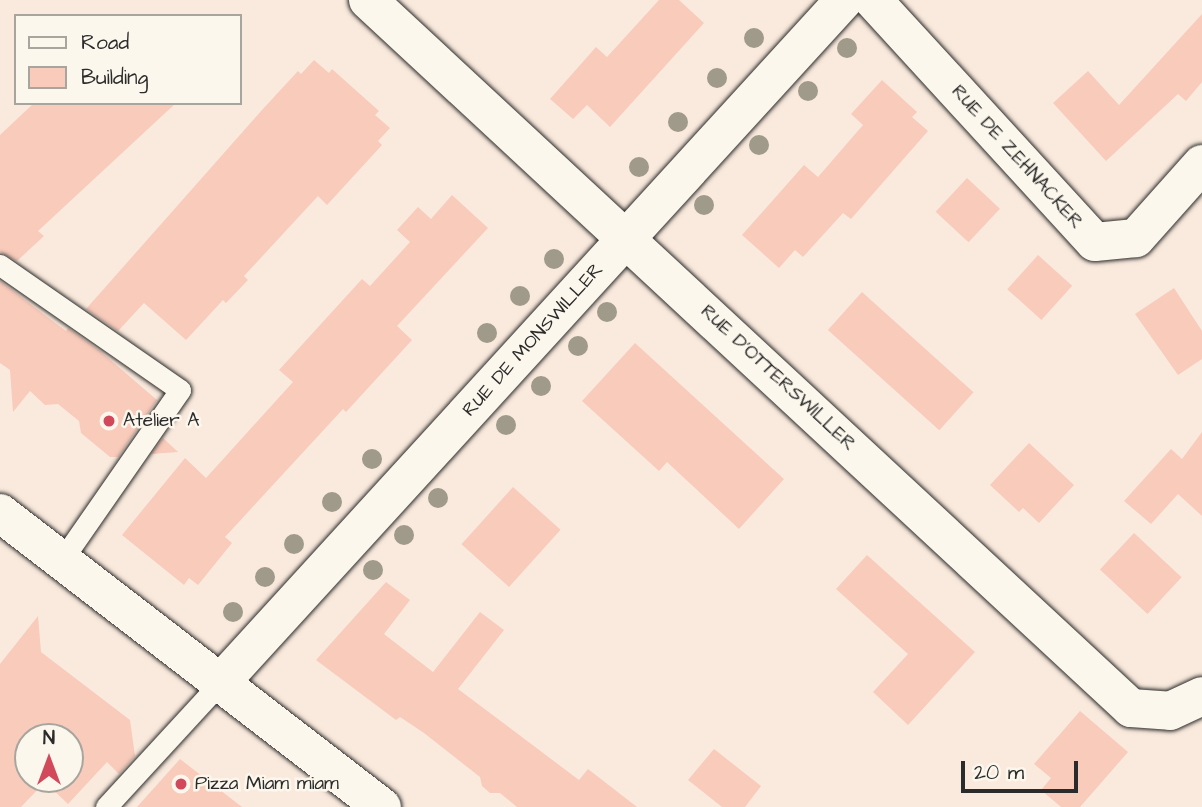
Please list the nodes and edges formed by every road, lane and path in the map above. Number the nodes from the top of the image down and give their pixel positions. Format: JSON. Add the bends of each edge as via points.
{"nodes":[{"id":1,"x":368,"y":0,"type":"edge"},
{"id":2,"x":844,"y":0,"type":"edge"},
{"id":3,"x":873,"y":0,"type":"edge"},
{"id":4,"x":1202,"y":164,"type":"edge"},
{"id":5,"x":626,"y":239,"type":"junction"},
{"id":6,"x":0,"y":265,"type":"edge"},
{"id":7,"x":0,"y":513,"type":"edge"},
{"id":8,"x":62,"y":560,"type":"junction"},
{"id":9,"x":222,"y":681,"type":"junction"},
{"id":10,"x":1202,"y":696,"type":"edge"},
{"id":11,"x":106,"y":807,"type":"edge"},
{"id":12,"x":382,"y":807,"type":"edge"}],
"edges":[{"from":1,"to":5,"type":"street","name":"RUE D'OTTERSWILLER"},
{"from":2,"to":5,"type":"street","name":"RUE DE MONSWILLER"},
{"from":3,"to":4,"type":"street","name":"RUE DE ZEHNACKER","via":[[1095,242],[1136,238]]},
{"from":5,"to":9,"type":"street","name":"RUE DE MONSWILLER"},
{"from":5,"to":10,"type":"street","name":"RUE D'OTTERSWILLER","via":[[1131,708],[1170,711]]},
{"from":6,"to":8,"type":"lane","via":[[180,390]]},
{"from":7,"to":8,"type":"street"},
{"from":8,"to":9,"type":"street"},
{"from":9,"to":11,"type":"lane"},
{"from":9,"to":12,"type":"street"}]}
